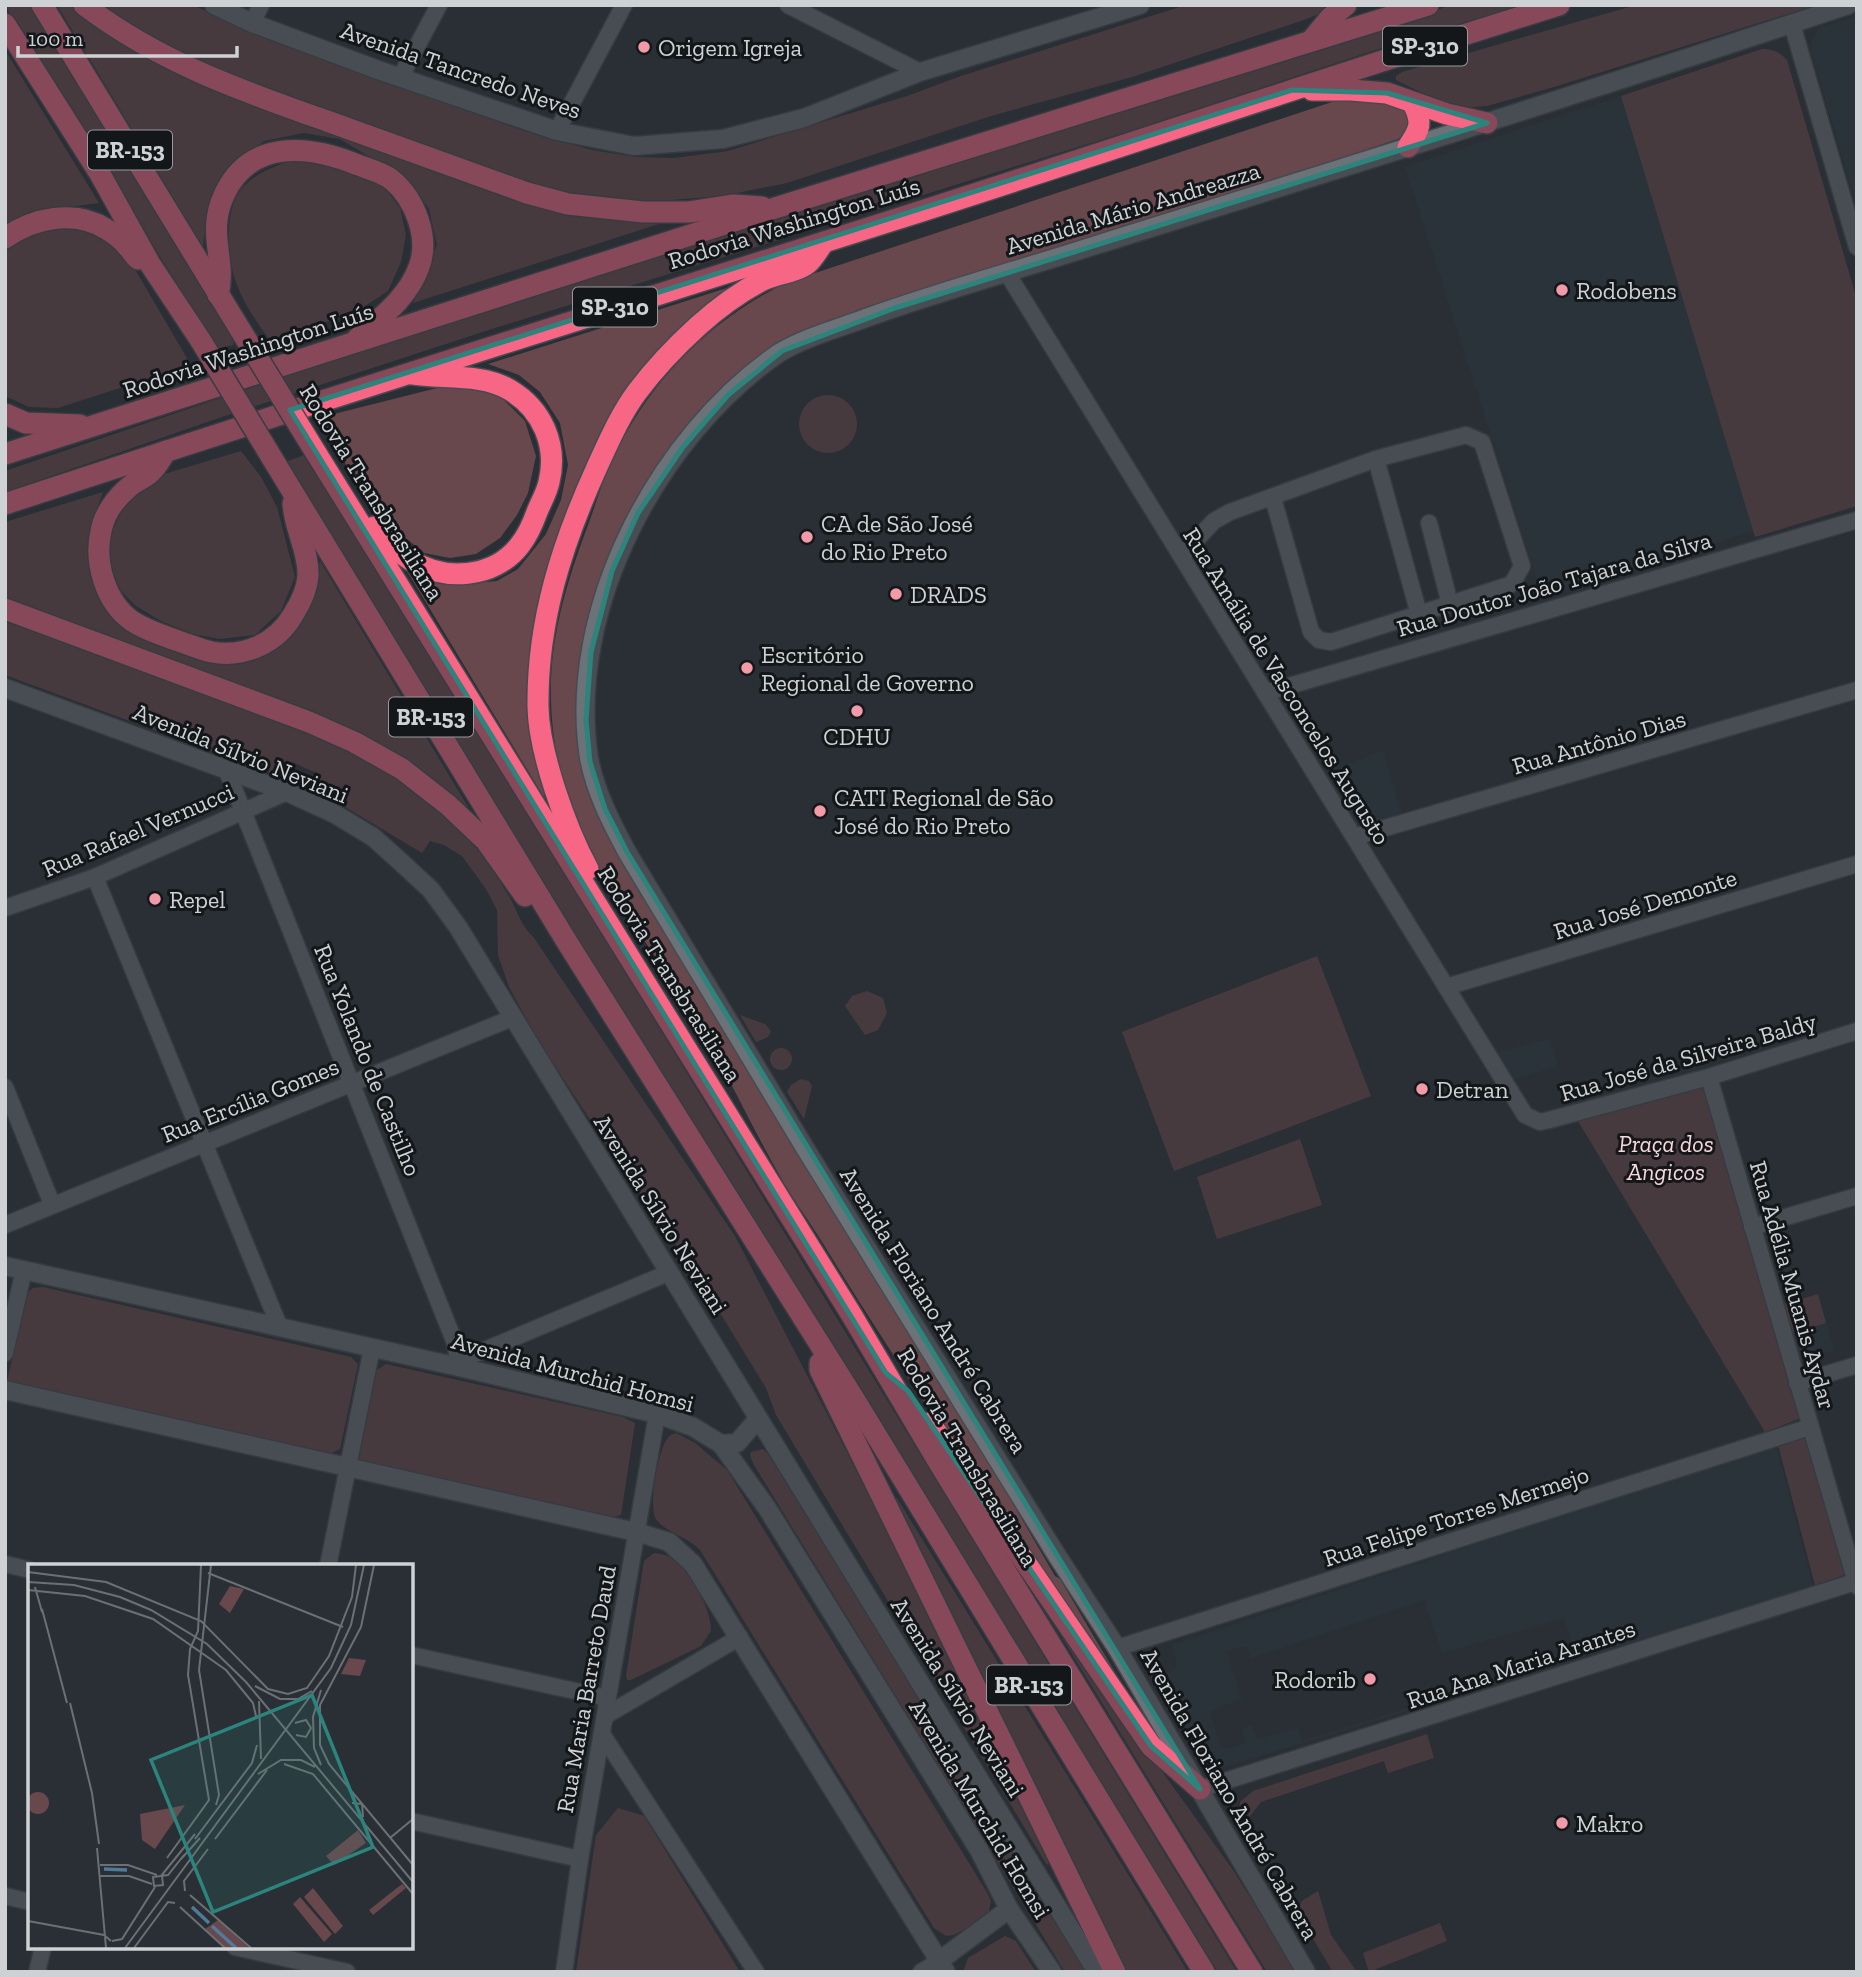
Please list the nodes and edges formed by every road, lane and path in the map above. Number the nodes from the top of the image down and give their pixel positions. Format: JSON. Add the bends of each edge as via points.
{"nodes":[{"id":1,"x":42,"y":5,"type":"edge"},
{"id":2,"x":84,"y":5,"type":"edge"},
{"id":3,"x":214,"y":5,"type":"edge"},
{"id":4,"x":261,"y":5,"type":"edge"},
{"id":5,"x":439,"y":5,"type":"edge"},
{"id":6,"x":624,"y":5,"type":"edge"},
{"id":7,"x":1140,"y":5,"type":"edge"},
{"id":8,"x":1346,"y":5,"type":"edge"},
{"id":9,"x":1428,"y":5,"type":"edge"},
{"id":10,"x":1559,"y":5,"type":"edge"},
{"id":11,"x":1848,"y":5,"type":"edge"},
{"id":12,"x":793,"y":6,"type":"edge"},
{"id":13,"x":253,"y":23,"type":"junction"},
{"id":14,"x":5,"y":24,"type":"edge"},
{"id":15,"x":1792,"y":24,"type":"junction"},
{"id":16,"x":1310,"y":42,"type":"junction"},
{"id":17,"x":920,"y":72,"type":"junction"},
{"id":18,"x":401,"y":76,"type":"junction"},
{"id":19,"x":1292,"y":90,"type":"junction"},
{"id":20,"x":1413,"y":103,"type":"junction"},
{"id":21,"x":1487,"y":123,"type":"junction"},
{"id":22,"x":557,"y":131,"type":"junction"},
{"id":23,"x":1408,"y":147,"type":"junction"},
{"id":24,"x":775,"y":208,"type":"junction"},
{"id":25,"x":5,"y":238,"type":"edge"},
{"id":26,"x":824,"y":242,"type":"junction"},
{"id":27,"x":1857,"y":247,"type":"edge"},
{"id":28,"x":150,"y":264,"type":"junction"},
{"id":29,"x":1007,"y":273,"type":"junction"},
{"id":30,"x":218,"y":295,"type":"junction"},
{"id":31,"x":353,"y":343,"type":"junction"},
{"id":32,"x":405,"y":373,"type":"junction"},
{"id":33,"x":5,"y":414,"type":"edge"},
{"id":34,"x":96,"y":426,"type":"junction"},
{"id":35,"x":166,"y":451,"type":"junction"},
{"id":36,"x":5,"y":454,"type":"edge"},
{"id":37,"x":1376,"y":459,"type":"junction"},
{"id":38,"x":293,"y":494,"type":"junction"},
{"id":39,"x":1273,"y":498,"type":"junction"},
{"id":40,"x":5,"y":504,"type":"edge"},
{"id":41,"x":353,"y":510,"type":"junction"},
{"id":42,"x":1857,"y":520,"type":"edge"},
{"id":43,"x":1429,"y":523,"type":"dead end"},
{"id":44,"x":1181,"y":556,"type":"junction"},
{"id":45,"x":1450,"y":604,"type":"junction"},
{"id":46,"x":5,"y":609,"type":"edge"},
{"id":47,"x":1419,"y":614,"type":"junction"},
{"id":48,"x":591,"y":652,"type":"joint"},
{"id":49,"x":5,"y":688,"type":"edge"},
{"id":50,"x":1857,"y":690,"type":"edge"},
{"id":51,"x":1265,"y":693,"type":"junction"},
{"id":52,"x":228,"y":771,"type":"junction"},
{"id":53,"x":287,"y":792,"type":"junction"},
{"id":54,"x":243,"y":811,"type":"junction"},
{"id":55,"x":1354,"y":837,"type":"junction"},
{"id":56,"x":1857,"y":864,"type":"edge"},
{"id":57,"x":94,"y":877,"type":"junction"},
{"id":58,"x":5,"y":908,"type":"edge"},
{"id":59,"x":610,"y":926,"type":"junction"},
{"id":60,"x":567,"y":942,"type":"junction"},
{"id":61,"x":1446,"y":987,"type":"junction"},
{"id":62,"x":512,"y":1018,"type":"junction"},
{"id":63,"x":1857,"y":1031,"type":"edge"},
{"id":64,"x":1709,"y":1077,"type":"junction"},
{"id":65,"x":353,"y":1082,"type":"junction"},
{"id":66,"x":5,"y":1087,"type":"edge"},
{"id":67,"x":1532,"y":1119,"type":"joint"},
{"id":68,"x":205,"y":1143,"type":"junction"},
{"id":69,"x":1857,"y":1196,"type":"edge"},
{"id":70,"x":52,"y":1204,"type":"junction"},
{"id":71,"x":5,"y":1225,"type":"edge"},
{"id":72,"x":1752,"y":1227,"type":"junction"},
{"id":73,"x":5,"y":1266,"type":"edge"},
{"id":74,"x":24,"y":1270,"type":"junction"},
{"id":75,"x":668,"y":1273,"type":"junction"},
{"id":76,"x":280,"y":1328,"type":"junction"},
{"id":77,"x":818,"y":1344,"type":"junction"},
{"id":78,"x":372,"y":1348,"type":"junction"},
{"id":79,"x":5,"y":1353,"type":"edge"},
{"id":80,"x":1857,"y":1365,"type":"edge"},
{"id":81,"x":459,"y":1367,"type":"junction"},
{"id":82,"x":886,"y":1373,"type":"junction"},
{"id":83,"x":1797,"y":1383,"type":"junction"},
{"id":84,"x":5,"y":1390,"type":"edge"},
{"id":85,"x":657,"y":1414,"type":"junction"},
{"id":86,"x":758,"y":1419,"type":"junction"},
{"id":87,"x":1810,"y":1427,"type":"junction"},
{"id":88,"x":721,"y":1444,"type":"junction"},
{"id":89,"x":348,"y":1468,"type":"junction"},
{"id":90,"x":636,"y":1532,"type":"junction"},
{"id":91,"x":5,"y":1564,"type":"edge"},
{"id":92,"x":328,"y":1564,"type":"edge"},
{"id":93,"x":28,"y":1570,"type":"edge"},
{"id":94,"x":1856,"y":1584,"type":"edge"},
{"id":95,"x":740,"y":1637,"type":"junction"},
{"id":96,"x":1117,"y":1648,"type":"junction"},
{"id":97,"x":413,"y":1654,"type":"edge"},
{"id":98,"x":607,"y":1699,"type":"junction"},
{"id":99,"x":605,"y":1716,"type":"junction"},
{"id":100,"x":602,"y":1734,"type":"junction"},
{"id":101,"x":1200,"y":1789,"type":"junction"},
{"id":102,"x":413,"y":1821,"type":"edge"},
{"id":103,"x":580,"y":1859,"type":"junction"},
{"id":104,"x":5,"y":1896,"type":"edge"},
{"id":105,"x":28,"y":1902,"type":"edge"},
{"id":106,"x":1009,"y":1909,"type":"junction"},
{"id":107,"x":43,"y":1949,"type":"edge"},
{"id":108,"x":246,"y":1949,"type":"edge"},
{"id":109,"x":943,"y":1966,"type":"edge"},
{"id":110,"x":37,"y":1972,"type":"edge"},
{"id":111,"x":347,"y":1972,"type":"edge"},
{"id":112,"x":564,"y":1972,"type":"edge"},
{"id":113,"x":756,"y":1972,"type":"edge"},
{"id":114,"x":921,"y":1972,"type":"edge"},
{"id":115,"x":1052,"y":1972,"type":"edge"},
{"id":116,"x":1097,"y":1972,"type":"edge"},
{"id":117,"x":1115,"y":1972,"type":"edge"},
{"id":118,"x":1205,"y":1972,"type":"edge"},
{"id":119,"x":1252,"y":1972,"type":"edge"},
{"id":120,"x":1306,"y":1972,"type":"edge"}],
"edges":[{"from":1,"to":30,"type":"highway","name":"Rodovia Transbrasiliana","number":"BR-153"},
{"from":2,"to":24,"type":"highway","via":[[152,51],[234,88],[537,196],[643,212],[689,212],[734,205]]},
{"from":3,"to":13,"type":"main road","name":"Avenida Tancredo Neves"},
{"from":4,"to":13,"type":"street"},
{"from":5,"to":18,"type":"street"},
{"from":6,"to":22,"type":"street"},
{"from":7,"to":17,"type":"main road","name":"Avenida Tancredo Neves"},
{"from":8,"to":16,"type":"highway"},
{"from":9,"to":16,"type":"highway","name":"Rodovia Washington Luís","number":"SP-310"},
{"from":10,"to":19,"type":"highway","name":"Rodovia Washington Luís","number":"SP-310"},
{"from":11,"to":15,"type":"main road","name":"Avenida Mário Andreazza"},
{"from":12,"to":17,"type":"street"},
{"from":13,"to":18,"type":"main road","name":"Avenida Tancredo Neves"},
{"from":14,"to":28,"type":"highway","number":"BR-153","via":[[100,174]]},
{"from":15,"to":21,"type":"main road","name":"Avenida Mário Andreazza"},
{"from":15,"to":27,"type":"street"},
{"from":16,"to":24,"type":"highway","name":"Rodovia Washington Luís","number":"SP-310"},
{"from":17,"to":22,"type":"main road","name":"Avenida Tancredo Neves","via":[[804,118],[723,139],[634,146]]},
{"from":18,"to":22,"type":"main road","name":"Avenida Tancredo Neves"},
{"from":19,"to":20,"type":"highway","via":[[1387,93]]},
{"from":19,"to":26,"type":"highway","name":"Rodovia Washington Luís","number":"SP-310"},
{"from":20,"to":21,"type":"highway"},
{"from":20,"to":23,"type":"highway","via":[[1420,116],[1418,132]]},
{"from":21,"to":23,"type":"main road","name":"Avenida Mário Andreazza"},
{"from":23,"to":29,"type":"main road","name":"Avenida Mário Andreazza"},
{"from":24,"to":31,"type":"highway","name":"Rodovia Washington Luís","number":"SP-310"},
{"from":25,"to":28,"type":"highway","via":[[20,227],[48,218],[77,219],[104,227],[126,244],[134,257]]},
{"from":26,"to":32,"type":"highway","name":"Rodovia Washington Luís","number":"SP-310"},
{"from":26,"to":59,"type":"highway","via":[[807,264],[765,279],[732,299],[659,365],[616,426],[563,551],[547,607],[538,710],[547,764]]},
{"from":28,"to":38,"type":"highway","number":"BR-153","bridge":true},
{"from":29,"to":44,"type":"street","name":"Rua Amália de Vasconcelos Augusto"},
{"from":29,"to":48,"type":"main road","name":"Avenida Mário Andreazza","via":[[895,308],[782,351],[728,396],[682,447],[638,513],[612,571]]},
{"from":30,"to":31,"type":"highway","via":[[222,279],[215,224],[224,195],[240,172],[260,156],[282,150],[336,155],[391,178],[418,218],[422,242],[420,266],[405,294]]},
{"from":30,"to":41,"type":"highway","name":"Rodovia Transbrasiliana","number":"BR-153","bridge":true},
{"from":31,"to":34,"type":"highway","name":"Rodovia Washington Luís","number":"SP-310"},
{"from":32,"to":35,"type":"highway","name":"Rodovia Washington Luís","number":"SP-310"},
{"from":32,"to":41,"type":"highway","via":[[487,380],[510,389],[542,420],[550,440],[549,482],[520,546],[483,572],[457,575],[411,561]]},
{"from":33,"to":34,"type":"highway","via":[[26,423]]},
{"from":34,"to":36,"type":"highway","name":"Rodovia Washington Luís","number":"SP-310"},
{"from":35,"to":38,"type":"highway","via":[[151,472],[110,508],[97,554],[102,578],[115,602],[131,620],[155,633],[213,652],[242,652],[267,643],[287,626],[301,603],[308,576]]},
{"from":35,"to":40,"type":"highway","name":"Rodovia Washington Luís","number":"SP-310"},
{"from":37,"to":39,"type":"street"},
{"from":37,"to":45,"type":"street","via":[[1466,435],[1482,442],[1522,566],[1513,584]]},
{"from":37,"to":47,"type":"street"},
{"from":38,"to":60,"type":"highway","number":"BR-153"},
{"from":39,"to":44,"type":"street","via":[[1214,521]]},
{"from":39,"to":47,"type":"street","via":[[1311,632],[1319,640],[1331,642]]},
{"from":41,"to":59,"type":"highway","name":"Rodovia Transbrasiliana","number":"BR-153"},
{"from":42,"to":51,"type":"street","name":"Rua Doutor João Tajara da Silva"},
{"from":43,"to":45,"type":"street"},
{"from":44,"to":51,"type":"street","name":"Rua Amália de Vasconcelos Augusto"},
{"from":45,"to":47,"type":"street"},
{"from":46,"to":60,"type":"highway","via":[[309,722],[402,769],[486,841],[539,916]]},
{"from":48,"to":96,"type":"main road","name":"Avenida Floriano André Cabrera","via":[[586,720],[590,762],[605,809],[627,852],[806,1150]]},
{"from":49,"to":52,"type":"main road","name":"Avenida Sílvio Neviani"},
{"from":50,"to":55,"type":"street","name":"Rua Antônio Dias"},
{"from":51,"to":55,"type":"street","name":"Rua Amália de Vasconcelos Augusto"},
{"from":52,"to":53,"type":"main road","name":"Avenida Sílvio Neviani"},
{"from":52,"to":54,"type":"street","name":"Rua Yolando de Castilho"},
{"from":53,"to":54,"type":"street","name":"Rua Rafael Vernucci"},
{"from":53,"to":62,"type":"main road","name":"Avenida Sílvio Neviani","via":[[373,837],[431,890]]},
{"from":54,"to":57,"type":"street","name":"Rua Rafael Vernucci"},
{"from":54,"to":65,"type":"street","name":"Rua Yolando de Castilho"},
{"from":55,"to":61,"type":"street","name":"Rua Amália de Vasconcelos Augusto"},
{"from":56,"to":61,"type":"street","name":"Rua José Demonte"},
{"from":57,"to":58,"type":"street","name":"Rua Rafael Vernucci"},
{"from":57,"to":68,"type":"street"},
{"from":59,"to":82,"type":"highway","name":"Rodovia Transbrasiliana","number":"BR-153"},
{"from":60,"to":77,"type":"highway","number":"BR-153"},
{"from":61,"to":67,"type":"street","name":"Rua Amália de Vasconcelos Augusto","via":[[1520,1108]]},
{"from":62,"to":65,"type":"street","name":"Rua Ercília Gomes"},
{"from":62,"to":75,"type":"main road","name":"Avenida Sílvio Neviani"},
{"from":63,"to":64,"type":"street","name":"Rua José da Silveira Baldy"},
{"from":64,"to":67,"type":"street","name":"Rua José da Silveira Baldy","via":[[1549,1120]]},
{"from":64,"to":72,"type":"street","name":"Rua Adélia Muanis Aydar"},
{"from":65,"to":68,"type":"street","name":"Rua Ercília Gomes"},
{"from":65,"to":81,"type":"street","name":"Rua Yolando de Castilho","via":[[454,1343]]},
{"from":66,"to":70,"type":"street"},
{"from":68,"to":70,"type":"street","name":"Rua Ercília Gomes"},
{"from":68,"to":76,"type":"street"},
{"from":69,"to":72,"type":"street"},
{"from":70,"to":71,"type":"street","name":"Rua Ercília Gomes"},
{"from":72,"to":83,"type":"street","name":"Rua Adélia Muanis Aydar"},
{"from":73,"to":74,"type":"main road","name":"Avenida Murchid Homsi"},
{"from":74,"to":76,"type":"main road","name":"Avenida Murchid Homsi"},
{"from":74,"to":79,"type":"street"},
{"from":75,"to":81,"type":"street","via":[[473,1355]]},
{"from":75,"to":86,"type":"main road","name":"Avenida Sílvio Neviani"},
{"from":76,"to":78,"type":"main road","name":"Avenida Murchid Homsi"},
{"from":77,"to":117,"type":"highway","via":[[820,1370]]},
{"from":77,"to":118,"type":"highway","number":"BR-153"},
{"from":78,"to":81,"type":"main road","name":"Avenida Murchid Homsi"},
{"from":78,"to":89,"type":"street"},
{"from":80,"to":83,"type":"street"},
{"from":81,"to":85,"type":"main road","name":"Avenida Murchid Homsi"},
{"from":82,"to":101,"type":"highway","via":[[908,1391],[1151,1746]]},
{"from":82,"to":119,"type":"highway","name":"Rodovia Transbrasiliana","number":"BR-153"},
{"from":83,"to":87,"type":"street","name":"Rua Adélia Muanis Aydar"},
{"from":84,"to":89,"type":"main road"},
{"from":85,"to":88,"type":"main road","name":"Avenida Murchid Homsi","via":[[694,1427]]},
{"from":85,"to":90,"type":"street","name":"Rua Maria Barreto Daud"},
{"from":86,"to":88,"type":"main road","via":[[737,1443]]},
{"from":86,"to":116,"type":"main road","name":"Avenida Sílvio Neviani"},
{"from":87,"to":94,"type":"street","name":"Rua Adélia Muanis Aydar"},
{"from":87,"to":96,"type":"street","name":"Rua Felipe Torres Mermejo"},
{"from":88,"to":106,"type":"main road","name":"Avenida Murchid Homsi","via":[[820,1593],[979,1850]]},
{"from":89,"to":90,"type":"main road"},
{"from":89,"to":92,"type":"street"},
{"from":90,"to":95,"type":"main road","via":[[669,1542],[694,1564]]},
{"from":90,"to":98,"type":"street","name":"Rua Maria Barreto Daud"},
{"from":91,"to":93,"type":"street"},
{"from":94,"to":101,"type":"street","name":"Rua Ana Maria Arantes"},
{"from":95,"to":99,"type":"street"},
{"from":95,"to":109,"type":"main road"},
{"from":96,"to":101,"type":"main road","name":"Avenida Floriano André Cabrera"},
{"from":97,"to":98,"type":"street"},
{"from":98,"to":99,"type":"street","name":"Rua Maria Barreto Daud"},
{"from":99,"to":100,"type":"street","name":"Rua Maria Barreto Daud"},
{"from":100,"to":103,"type":"street","name":"Rua Maria Barreto Daud"},
{"from":100,"to":113,"type":"street"},
{"from":101,"to":120,"type":"main road","name":"Avenida Floriano André Cabrera"},
{"from":102,"to":103,"type":"street"},
{"from":103,"to":112,"type":"street","name":"Rua Maria Barreto Daud"},
{"from":104,"to":105,"type":"street"},
{"from":106,"to":109,"type":"main road"},
{"from":106,"to":115,"type":"main road","name":"Avenida Murchid Homsi"},
{"from":107,"to":110,"type":"street"},
{"from":108,"to":111,"type":"street"},
{"from":109,"to":114,"type":"street"}]}
